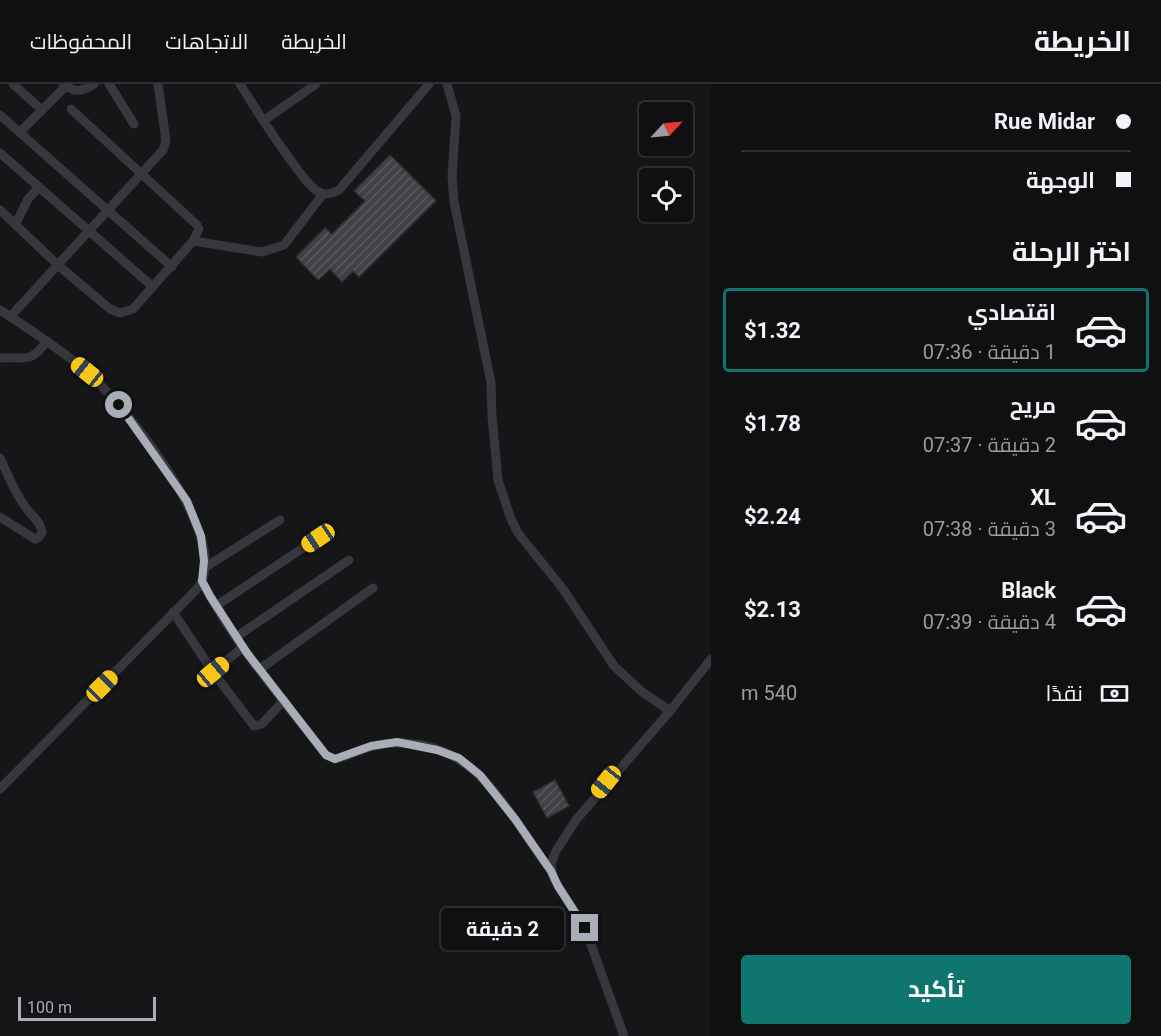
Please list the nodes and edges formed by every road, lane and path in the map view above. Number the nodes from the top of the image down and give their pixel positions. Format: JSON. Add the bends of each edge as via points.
{"nodes":[{"id":1,"x":13,"y":84,"type":"edge"},
{"id":2,"x":94,"y":84,"type":"edge"},
{"id":3,"x":109,"y":84,"type":"edge"},
{"id":4,"x":158,"y":84,"type":"edge"},
{"id":5,"x":240,"y":84,"type":"edge"},
{"id":6,"x":316,"y":84,"type":"edge"},
{"id":7,"x":429,"y":84,"type":"edge"},
{"id":8,"x":447,"y":84,"type":"edge"},
{"id":9,"x":66,"y":85,"type":"edge"},
{"id":10,"x":71,"y":109,"type":"dead end"},
{"id":11,"x":42,"y":110,"type":"junction"},
{"id":12,"x":0,"y":115,"type":"edge"},
{"id":13,"x":263,"y":121,"type":"junction"},
{"id":14,"x":134,"y":124,"type":"dead end"},
{"id":15,"x":20,"y":132,"type":"junction"},
{"id":16,"x":0,"y":153,"type":"edge"},
{"id":17,"x":142,"y":175,"type":"junction"},
{"id":18,"x":39,"y":187,"type":"junction"},
{"id":19,"x":323,"y":194,"type":"junction"},
{"id":20,"x":0,"y":210,"type":"edge"},
{"id":21,"x":106,"y":211,"type":"junction"},
{"id":22,"x":16,"y":223,"type":"junction"},
{"id":23,"x":88,"y":231,"type":"junction"},
{"id":24,"x":193,"y":241,"type":"junction"},
{"id":25,"x":58,"y":266,"type":"junction"},
{"id":26,"x":172,"y":267,"type":"junction"},
{"id":27,"x":153,"y":287,"type":"junction"},
{"id":28,"x":0,"y":310,"type":"edge"},
{"id":29,"x":10,"y":317,"type":"junction"},
{"id":30,"x":47,"y":341,"type":"junction"},
{"id":31,"x":0,"y":358,"type":"edge"},
{"id":32,"x":0,"y":458,"type":"edge"},
{"id":33,"x":0,"y":517,"type":"edge"},
{"id":34,"x":280,"y":520,"type":"dead end"},
{"id":35,"x":318,"y":538,"type":"dead end"},
{"id":36,"x":349,"y":560,"type":"dead end"},
{"id":37,"x":204,"y":568,"type":"junction"},
{"id":38,"x":202,"y":581,"type":"junction"},
{"id":39,"x":373,"y":588,"type":"dead end"},
{"id":40,"x":216,"y":606,"type":"junction"},
{"id":41,"x":173,"y":612,"type":"junction"},
{"id":42,"x":236,"y":637,"type":"junction"},
{"id":43,"x":243,"y":647,"type":"junction"},
{"id":44,"x":711,"y":659,"type":"edge"},
{"id":45,"x":260,"y":669,"type":"junction"},
{"id":46,"x":213,"y":672,"type":"junction"},
{"id":47,"x":284,"y":700,"type":"junction"},
{"id":48,"x":670,"y":711,"type":"junction"},
{"id":49,"x":0,"y":789,"type":"edge"},
{"id":50,"x":551,"y":871,"type":"junction"},
{"id":51,"x":624,"y":1036,"type":"edge"}],
"edges":[{"from":1,"to":11,"type":"street"},
{"from":2,"to":9,"type":"street","via":[[77,92]]},
{"from":3,"to":14,"type":"street"},
{"from":4,"to":17,"type":"street","via":[[166,146]]},
{"from":5,"to":13,"type":"street"},
{"from":6,"to":13,"type":"street"},
{"from":7,"to":19,"type":"street","via":[[339,190]]},
{"from":8,"to":48,"type":"street","via":[[456,116],[454,202],[491,383],[495,459],[505,503],[518,533],[614,666]]},
{"from":9,"to":11,"type":"street"},
{"from":10,"to":17,"type":"street"},
{"from":11,"to":15,"type":"street"},
{"from":12,"to":15,"type":"street"},
{"from":13,"to":19,"type":"street","via":[[306,180]]},
{"from":15,"to":21,"type":"street"},
{"from":16,"to":18,"type":"street"},
{"from":17,"to":21,"type":"street"},
{"from":17,"to":24,"type":"street","via":[[196,225],[199,229]]},
{"from":18,"to":22,"type":"street"},
{"from":18,"to":23,"type":"street"},
{"from":19,"to":24,"type":"street","via":[[284,245],[262,252]]},
{"from":20,"to":22,"type":"street"},
{"from":21,"to":23,"type":"street"},
{"from":21,"to":26,"type":"street"},
{"from":22,"to":25,"type":"street"},
{"from":23,"to":25,"type":"street"},
{"from":23,"to":27,"type":"street"},
{"from":24,"to":26,"type":"street"},
{"from":25,"to":27,"type":"street","via":[[120,313],[133,309]]},
{"from":25,"to":29,"type":"street"},
{"from":26,"to":27,"type":"street"},
{"from":28,"to":29,"type":"street"},
{"from":29,"to":30,"type":"street"},
{"from":30,"to":31,"type":"street","via":[[32,357]]},
{"from":30,"to":37,"type":"street","via":[[110,394],[153,451],[190,508],[201,536]]},
{"from":32,"to":33,"type":"street","via":[[12,486],[40,524],[42,533],[35,539]]},
{"from":34,"to":37,"type":"street"},
{"from":35,"to":40,"type":"street"},
{"from":36,"to":42,"type":"street"},
{"from":37,"to":38,"type":"street"},
{"from":38,"to":40,"type":"street"},
{"from":38,"to":41,"type":"street"},
{"from":39,"to":45,"type":"street"},
{"from":40,"to":42,"type":"street"},
{"from":41,"to":46,"type":"street"},
{"from":41,"to":49,"type":"street"},
{"from":42,"to":43,"type":"street"},
{"from":43,"to":45,"type":"street"},
{"from":43,"to":46,"type":"street"},
{"from":44,"to":48,"type":"street"},
{"from":45,"to":47,"type":"street"},
{"from":46,"to":47,"type":"street","via":[[255,726],[261,725]]},
{"from":47,"to":50,"type":"street","via":[[330,758],[397,742],[459,758],[500,799]]},
{"from":48,"to":50,"type":"street","via":[[576,820],[555,851]]},
{"from":50,"to":51,"type":"street","via":[[585,928]]}]}
